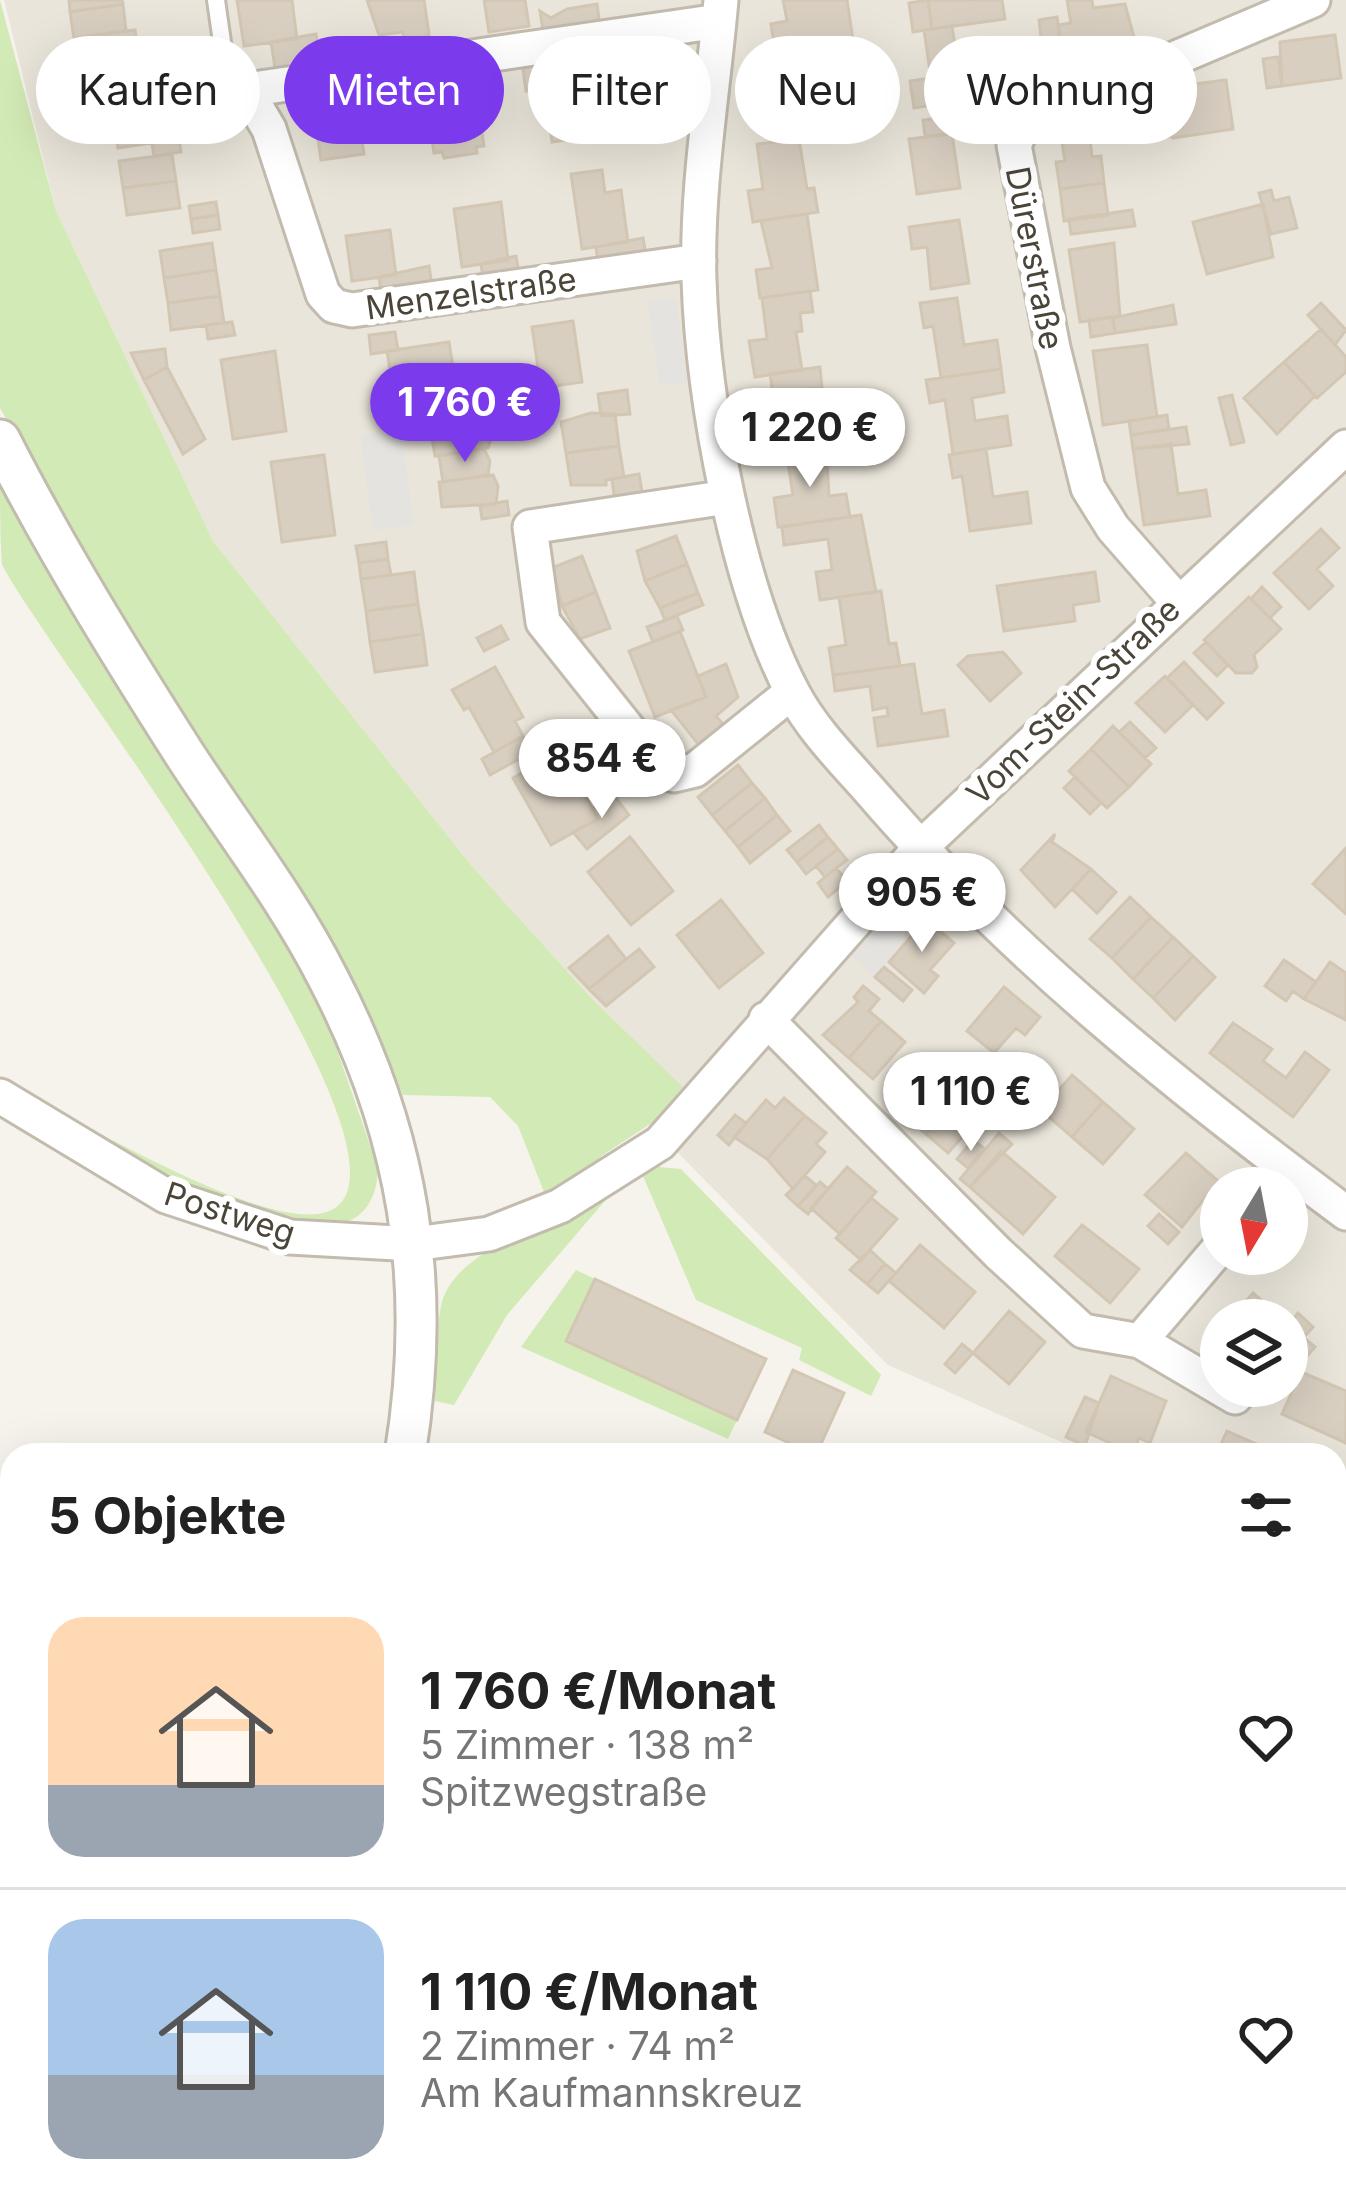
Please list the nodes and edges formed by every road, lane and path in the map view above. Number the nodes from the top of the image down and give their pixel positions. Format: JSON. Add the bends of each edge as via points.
{"nodes":[{"id":1,"x":216,"y":0,"type":"edge"},
{"id":2,"x":1313,"y":0,"type":"edge"},
{"id":3,"x":720,"y":10,"type":"edge"},
{"id":4,"x":221,"y":36,"type":"edge"},
{"id":5,"x":260,"y":88,"type":"edge"},
{"id":6,"x":260,"y":111,"type":"edge"},
{"id":7,"x":699,"y":260,"type":"junction"},
{"id":8,"x":0,"y":440,"type":"edge"},
{"id":9,"x":1346,"y":447,"type":"edge"},
{"id":10,"x":727,"y":497,"type":"junction"},
{"id":11,"x":1178,"y":601,"type":"junction"},
{"id":12,"x":792,"y":692,"type":"junction"},
{"id":13,"x":920,"y":848,"type":"junction"},
{"id":14,"x":766,"y":1019,"type":"junction"},
{"id":15,"x":0,"y":1096,"type":"edge"},
{"id":16,"x":1266,"y":1167,"type":"edge"},
{"id":17,"x":1308,"y":1194,"type":"edge"},
{"id":18,"x":1346,"y":1213,"type":"edge"},
{"id":19,"x":414,"y":1244,"type":"junction"},
{"id":20,"x":1200,"y":1271,"type":"edge"},
{"id":21,"x":1140,"y":1341,"type":"junction"},
{"id":22,"x":1200,"y":1376,"type":"edge"},
{"id":23,"x":406,"y":1443,"type":"edge"}],
"edges":[{"from":1,"to":4,"type":"lane","name":"Menzelstraße"},
{"from":2,"to":11,"type":"street","name":"Dürerstraße","via":[[1044,114],[1014,145],[1088,488]]},
{"from":3,"to":5,"type":"street"},
{"from":3,"to":7,"type":"street"},
{"from":6,"to":7,"type":"street","name":"Menzelstraße","via":[[323,294],[334,306],[352,310]]},
{"from":7,"to":10,"type":"street"},
{"from":8,"to":19,"type":"street","via":[[94,608],[327,975],[383,1103]]},
{"from":9,"to":11,"type":"street","name":"Vom-Stein-Straße"},
{"from":10,"to":12,"type":"street"},
{"from":10,"to":12,"type":"street","via":[[530,527],[543,622],[670,774],[694,770]]},
{"from":11,"to":13,"type":"street","name":"Vom-Stein-Straße"},
{"from":12,"to":13,"type":"street"},
{"from":13,"to":14,"type":"street","name":"Vom-Stein-Straße"},
{"from":13,"to":16,"type":"street"},
{"from":14,"to":19,"type":"street","name":"Vom-Stein-Straße","via":[[628,1174],[489,1234]]},
{"from":14,"to":21,"type":"street","via":[[1040,1294],[1083,1331]]},
{"from":15,"to":19,"type":"street","name":"Postweg","via":[[166,1196],[215,1215],[290,1237]]},
{"from":17,"to":18,"type":"street"},
{"from":19,"to":23,"type":"street","via":[[418,1310]]},
{"from":20,"to":21,"type":"street"},
{"from":21,"to":22,"type":"street"}]}
